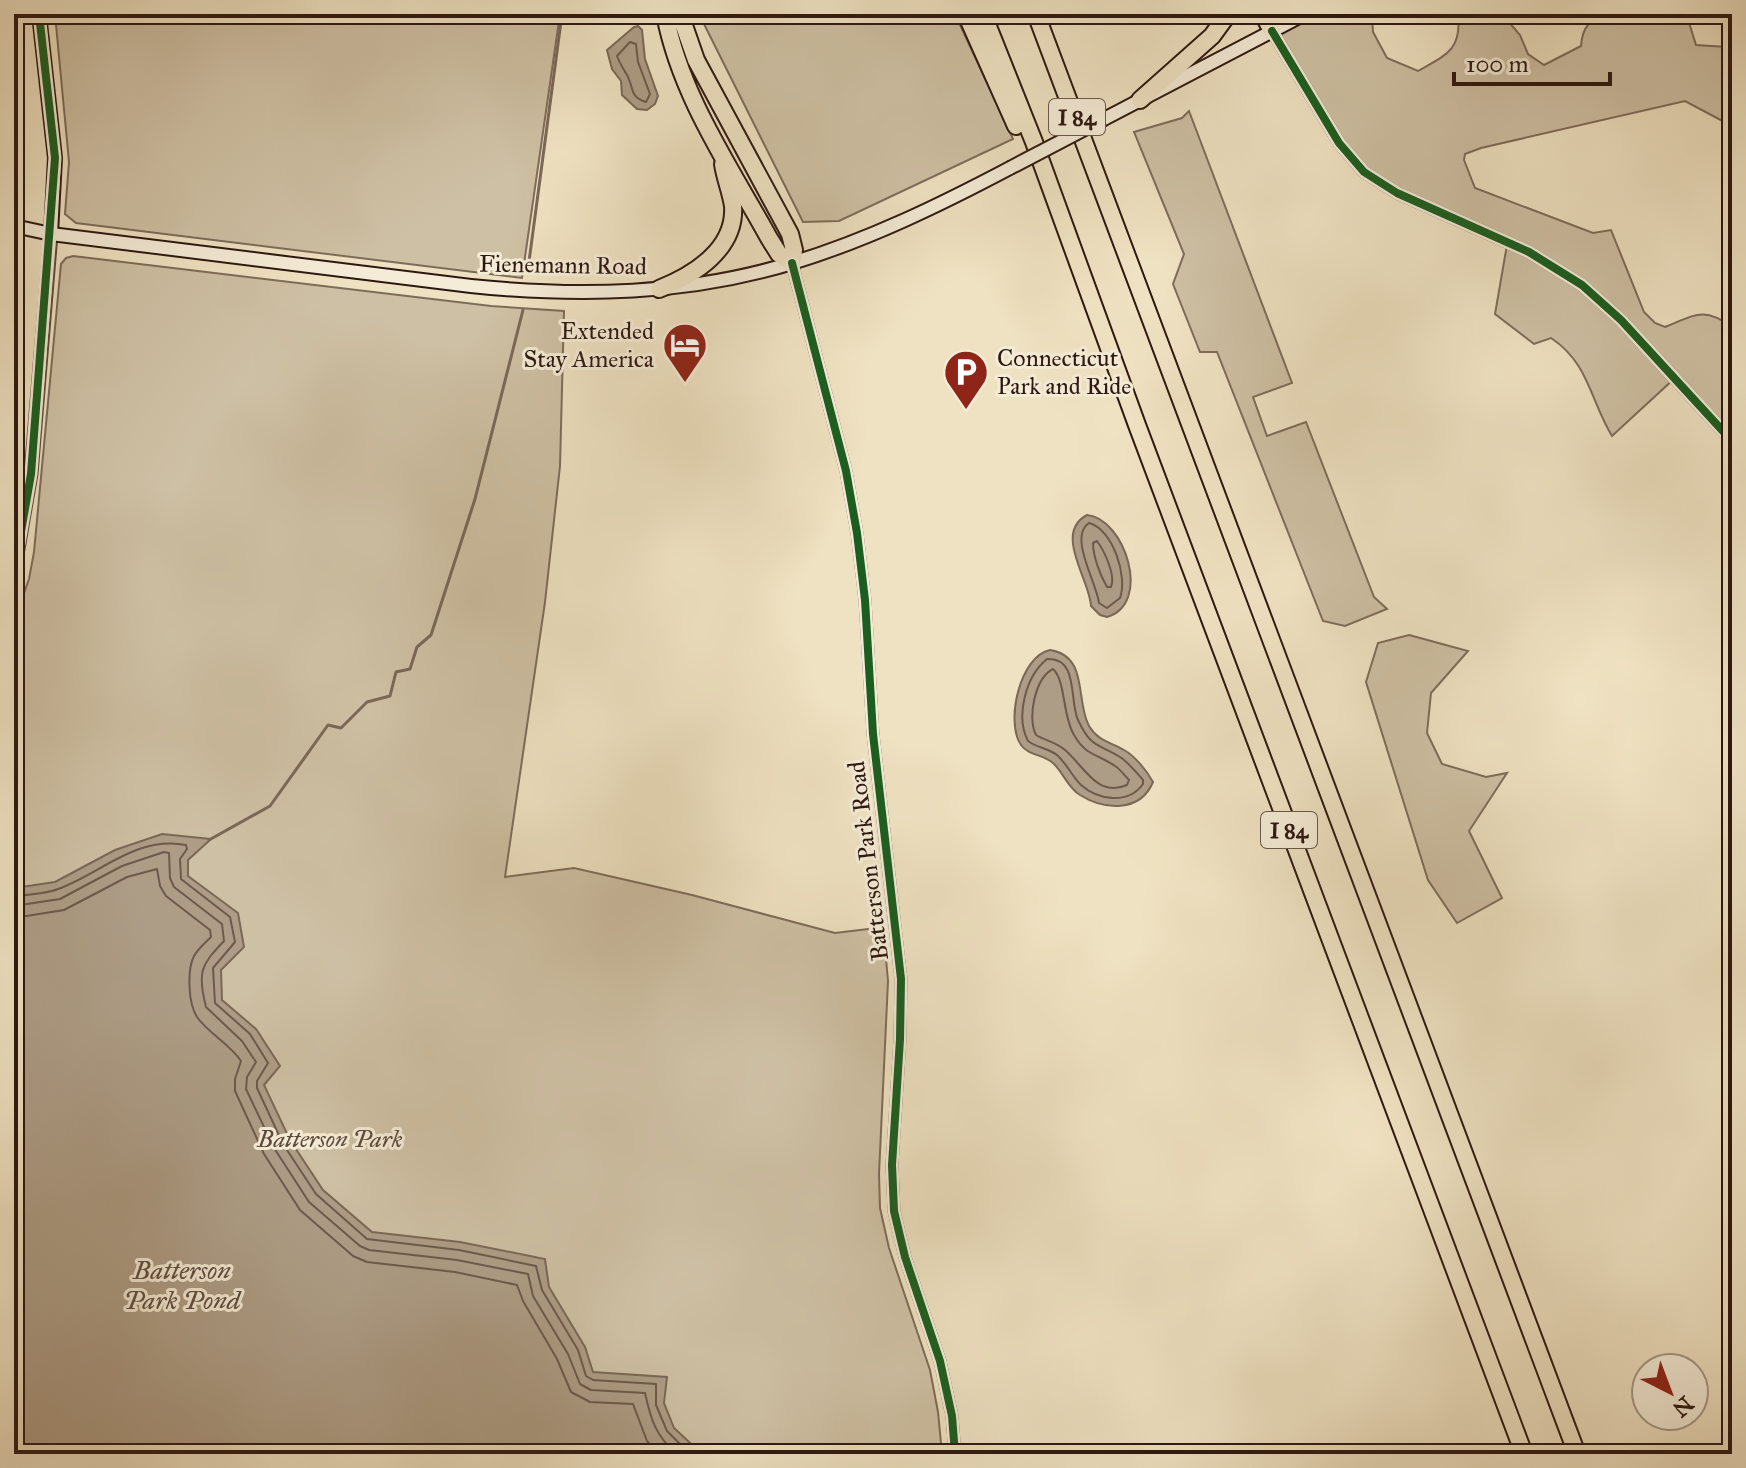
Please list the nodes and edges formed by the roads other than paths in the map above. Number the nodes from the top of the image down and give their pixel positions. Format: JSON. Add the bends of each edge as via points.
{"nodes":[{"id":1,"x":39,"y":14,"type":"edge"},
{"id":2,"x":665,"y":14,"type":"edge"},
{"id":3,"x":680,"y":14,"type":"edge"},
{"id":4,"x":966,"y":14,"type":"edge"},
{"id":5,"x":983,"y":14,"type":"edge"},
{"id":6,"x":1036,"y":14,"type":"edge"},
{"id":7,"x":1228,"y":14,"type":"edge"},
{"id":8,"x":1263,"y":14,"type":"edge"},
{"id":9,"x":1305,"y":14,"type":"edge"},
{"id":10,"x":1272,"y":31,"type":"junction"},
{"id":11,"x":1140,"y":100,"type":"junction"},
{"id":12,"x":721,"y":150,"type":"junction"},
{"id":13,"x":1057,"y":206,"type":"junction"},
{"id":14,"x":14,"y":226,"type":"edge"},
{"id":15,"x":51,"y":234,"type":"junction"},
{"id":16,"x":792,"y":263,"type":"junction"},
{"id":17,"x":659,"y":289,"type":"junction"},
{"id":18,"x":1732,"y":441,"type":"edge"},
{"id":19,"x":14,"y":572,"type":"edge"},
{"id":20,"x":955,"y":1454,"type":"edge"},
{"id":21,"x":1524,"y":1454,"type":"edge"},
{"id":22,"x":1577,"y":1454,"type":"edge"}],
"edges":[{"from":1,"to":15,"type":"main road","via":[[55,158]]},
{"from":2,"to":12,"type":"highway","via":[[682,72]]},
{"from":3,"to":16,"type":"highway","via":[[696,60],[790,234]]},
{"from":4,"to":13,"type":"highway"},
{"from":5,"to":13,"type":"highway","number":"I 84"},
{"from":6,"to":22,"type":"highway","number":"I 84"},
{"from":7,"to":11,"type":"highway","via":[[1212,36]]},
{"from":8,"to":10,"type":"highway"},
{"from":9,"to":10,"type":"main road","name":"Fienemann Road"},
{"from":10,"to":11,"type":"main road","name":"Fienemann Road"},
{"from":10,"to":18,"type":"street","via":[[1339,143],[1364,172],[1397,193],[1529,252],[1582,285]]},
{"from":11,"to":16,"type":"main road","name":"Fienemann Road","bridge":true,"via":[[879,231]]},
{"from":12,"to":16,"type":"highway","via":[[776,250]]},
{"from":12,"to":17,"type":"highway","via":[[733,207],[728,235],[702,266]]},
{"from":13,"to":21,"type":"highway","number":"I 84"},
{"from":14,"to":15,"type":"main road","name":"Fienemann Road"},
{"from":15,"to":17,"type":"main road","name":"Fienemann Road","via":[[493,288],[588,293]]},
{"from":15,"to":19,"type":"street","via":[[31,474]]},
{"from":16,"to":17,"type":"main road","name":"Fienemann Road"},
{"from":16,"to":20,"type":"street","name":"Batterson Park Road","via":[[857,533],[901,979],[894,1211],[944,1375]]}]}
